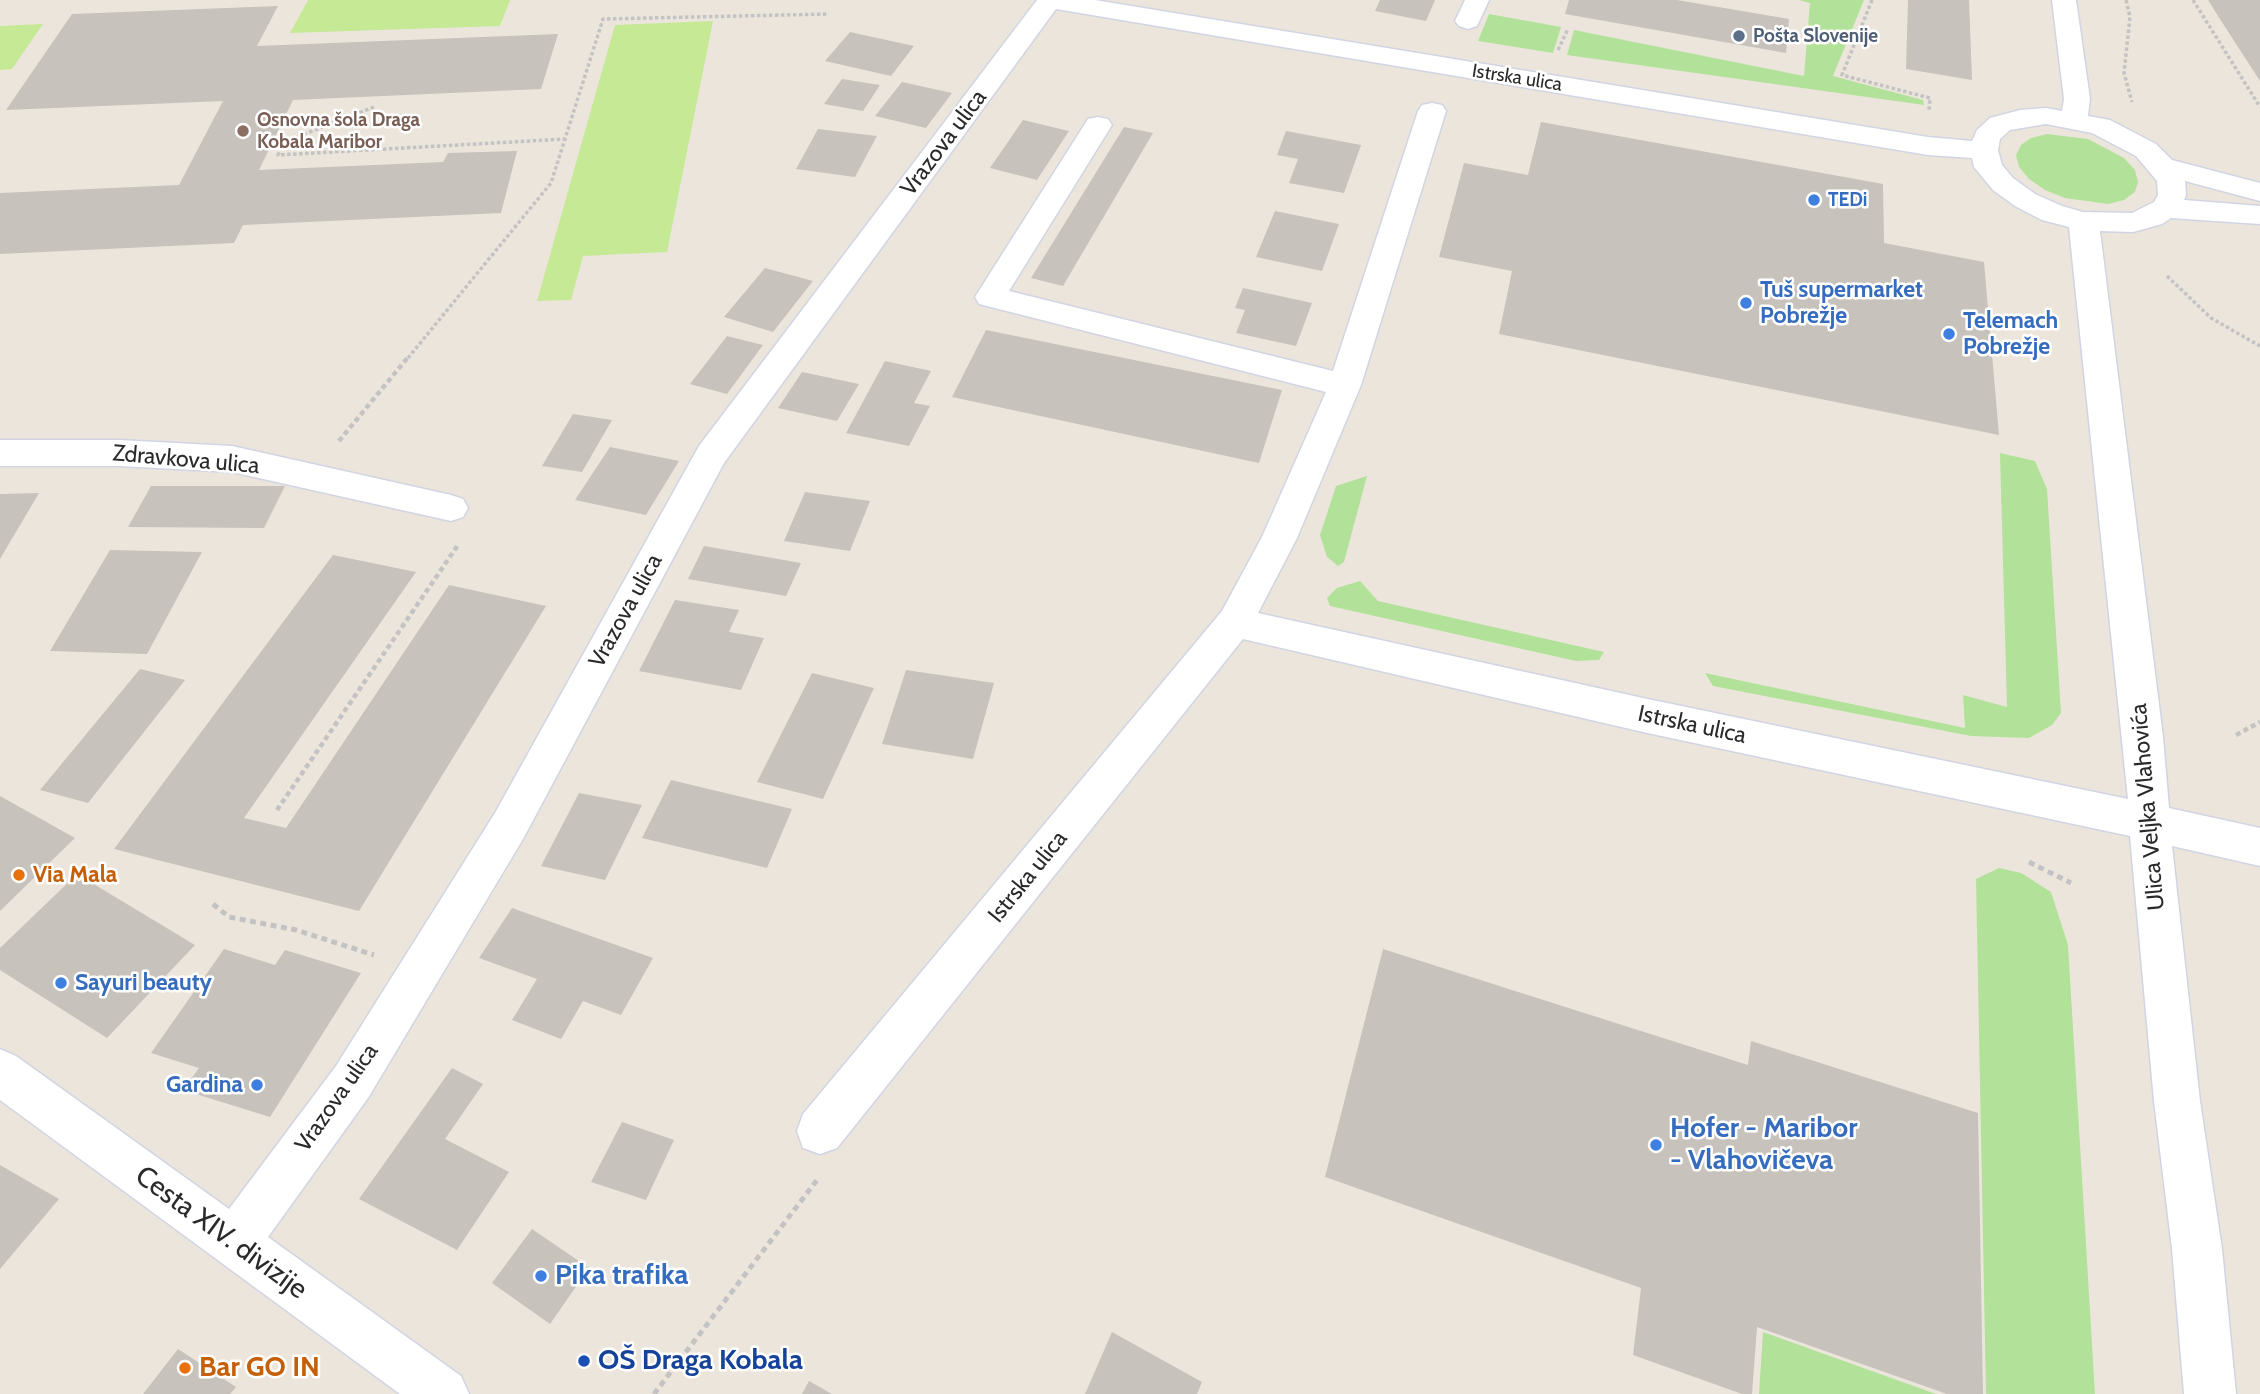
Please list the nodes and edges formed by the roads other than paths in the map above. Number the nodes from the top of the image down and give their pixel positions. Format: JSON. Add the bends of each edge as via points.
{"nodes":[{"id":1,"x":1050,"y":0,"type":"edge"},
{"id":2,"x":2064,"y":0,"type":"edge"},
{"id":3,"x":1432,"y":111,"type":"dead end"},
{"id":4,"x":2074,"y":119,"type":"junction"},
{"id":5,"x":1098,"y":125,"type":"dead end"},
{"id":6,"x":1984,"y":150,"type":"junction"},
{"id":7,"x":2162,"y":166,"type":"junction"},
{"id":8,"x":2260,"y":192,"type":"edge"},
{"id":9,"x":2165,"y":208,"type":"junction"},
{"id":10,"x":2260,"y":215,"type":"edge"},
{"id":11,"x":2083,"y":221,"type":"junction"},
{"id":12,"x":1345,"y":385,"type":"junction"},
{"id":13,"x":0,"y":453,"type":"edge"},
{"id":14,"x":451,"y":508,"type":"road end"},
{"id":15,"x":1235,"y":622,"type":"junction"},
{"id":16,"x":2150,"y":822,"type":"junction"},
{"id":17,"x":2260,"y":847,"type":"edge"},
{"id":18,"x":0,"y":1072,"type":"edge"},
{"id":19,"x":820,"y":1131,"type":"dead end"},
{"id":20,"x":234,"y":1243,"type":"junction"},
{"id":21,"x":443,"y":1394,"type":"edge"},
{"id":22,"x":2210,"y":1394,"type":"edge"}],
"edges":[{"from":1,"to":6,"type":"street","name":"Istrska ulica","via":[[1928,146]]},
{"from":1,"to":20,"type":"street","name":"Vrazova ulica","via":[[711,455],[509,826],[352,1082]]},
{"from":2,"to":4,"type":"street","via":[[2077,99]]},
{"from":3,"to":12,"type":"street","name":"Istrska ulica"},
{"from":4,"to":6,"type":"street","via":[[2046,116],[2000,124],[1987,136]]},
{"from":4,"to":7,"type":"street","via":[[2125,137]]},
{"from":5,"to":12,"type":"street","via":[[990,297]]},
{"from":6,"to":11,"type":"street","via":[[1988,167],[2025,200]]},
{"from":7,"to":8,"type":"street"},
{"from":7,"to":9,"type":"street","via":[[2171,181],[2172,195]]},
{"from":9,"to":10,"type":"street"},
{"from":9,"to":11,"type":"street","via":[[2133,223]]},
{"from":11,"to":16,"type":"street","name":"Ulica Veljka Vlahovića"},
{"from":12,"to":15,"type":"street","name":"Istrska ulica","via":[[1279,538]]},
{"from":13,"to":14,"type":"street","name":"Zdravkova ulica","via":[[232,459]]},
{"from":15,"to":16,"type":"street","name":"Istrska ulica","via":[[1630,712]]},
{"from":15,"to":19,"type":"street","name":"Istrska ulica"},
{"from":16,"to":17,"type":"street","name":"Istrska ulica"},
{"from":16,"to":22,"type":"street","name":"Ulica Veljka Vlahovića"},
{"from":18,"to":20,"type":"street","name":"Cesta XIV. divizije"},
{"from":20,"to":21,"type":"street","name":"Cesta XIV. divizije"}]}
